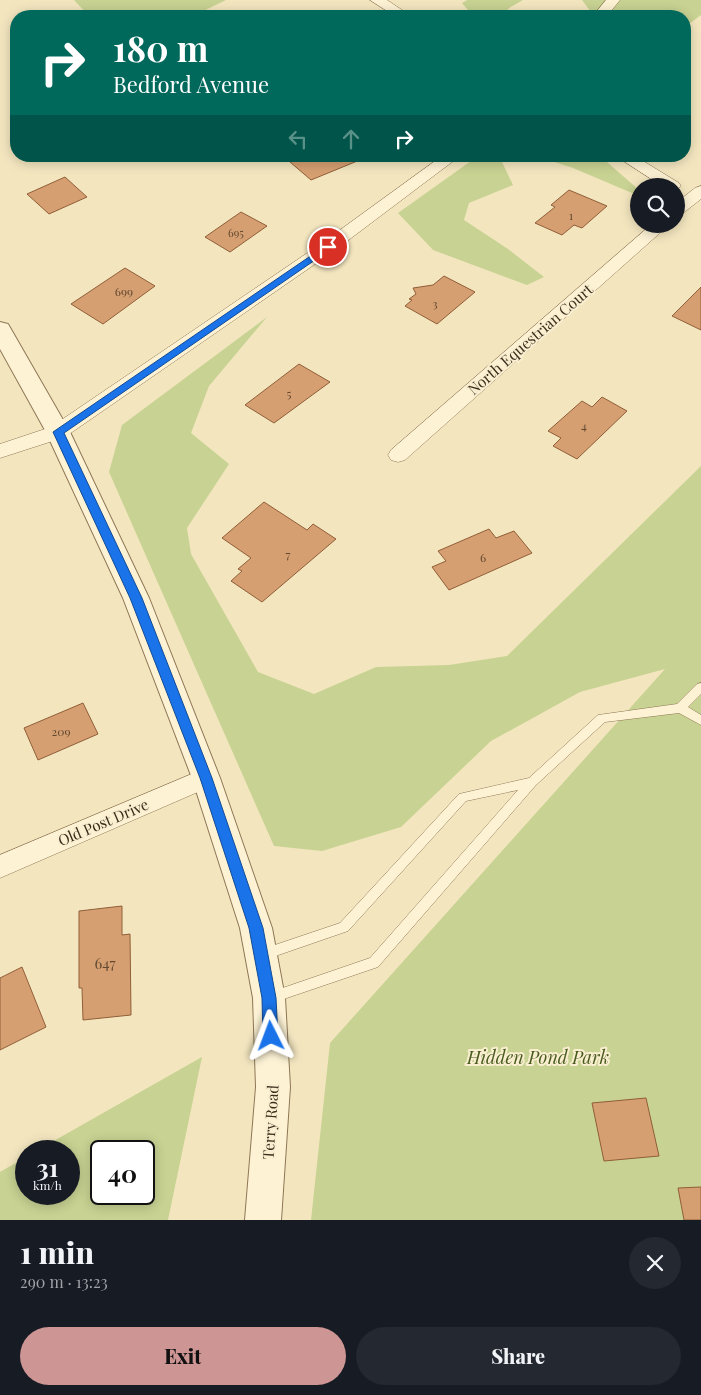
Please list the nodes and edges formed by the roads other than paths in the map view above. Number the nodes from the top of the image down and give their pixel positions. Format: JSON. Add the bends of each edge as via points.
{"nodes":[{"id":1,"x":377,"y":0,"type":"edge"},
{"id":2,"x":394,"y":10,"type":"edge"},
{"id":3,"x":444,"y":162,"type":"edge"},
{"id":4,"x":634,"y":162,"type":"edge"},
{"id":5,"x":660,"y":178,"type":"edge"},
{"id":6,"x":696,"y":194,"type":"edge"},
{"id":7,"x":685,"y":203,"type":"edge"},
{"id":8,"x":652,"y":233,"type":"edge"},
{"id":9,"x":0,"y":328,"type":"edge"},
{"id":10,"x":58,"y":432,"type":"junction"},
{"id":11,"x":0,"y":452,"type":"edge"},
{"id":12,"x":398,"y":455,"type":"dead end"},
{"id":13,"x":701,"y":687,"type":"edge"},
{"id":14,"x":680,"y":708,"type":"junction"},
{"id":15,"x":701,"y":720,"type":"edge"},
{"id":16,"x":206,"y":778,"type":"junction"},
{"id":17,"x":532,"y":782,"type":"junction"},
{"id":18,"x":0,"y":867,"type":"edge"},
{"id":19,"x":261,"y":954,"type":"junction"},
{"id":20,"x":269,"y":998,"type":"junction"},
{"id":21,"x":263,"y":1220,"type":"edge"}],
"edges":[{"from":1,"to":2,"type":"street"},
{"from":3,"to":10,"type":"street","via":[[328,247]]},
{"from":4,"to":5,"type":"street"},
{"from":6,"to":7,"type":"street"},
{"from":8,"to":12,"type":"street","name":"North Equestrian Court"},
{"from":9,"to":10,"type":"street","name":"Terry Road"},
{"from":10,"to":11,"type":"street"},
{"from":10,"to":16,"type":"street","name":"Terry Road","via":[[136,598]]},
{"from":13,"to":14,"type":"lane"},
{"from":14,"to":15,"type":"lane"},
{"from":14,"to":17,"type":"lane","via":[[602,718]]},
{"from":16,"to":18,"type":"street","name":"Old Post Drive"},
{"from":16,"to":19,"type":"street","name":"Terry Road","via":[[256,928]]},
{"from":17,"to":19,"type":"lane","via":[[463,797],[344,927]]},
{"from":17,"to":20,"type":"lane","via":[[374,963]]},
{"from":19,"to":20,"type":"street","name":"Terry Road"},
{"from":20,"to":21,"type":"street","name":"Terry Road","via":[[273,1087]]}]}
